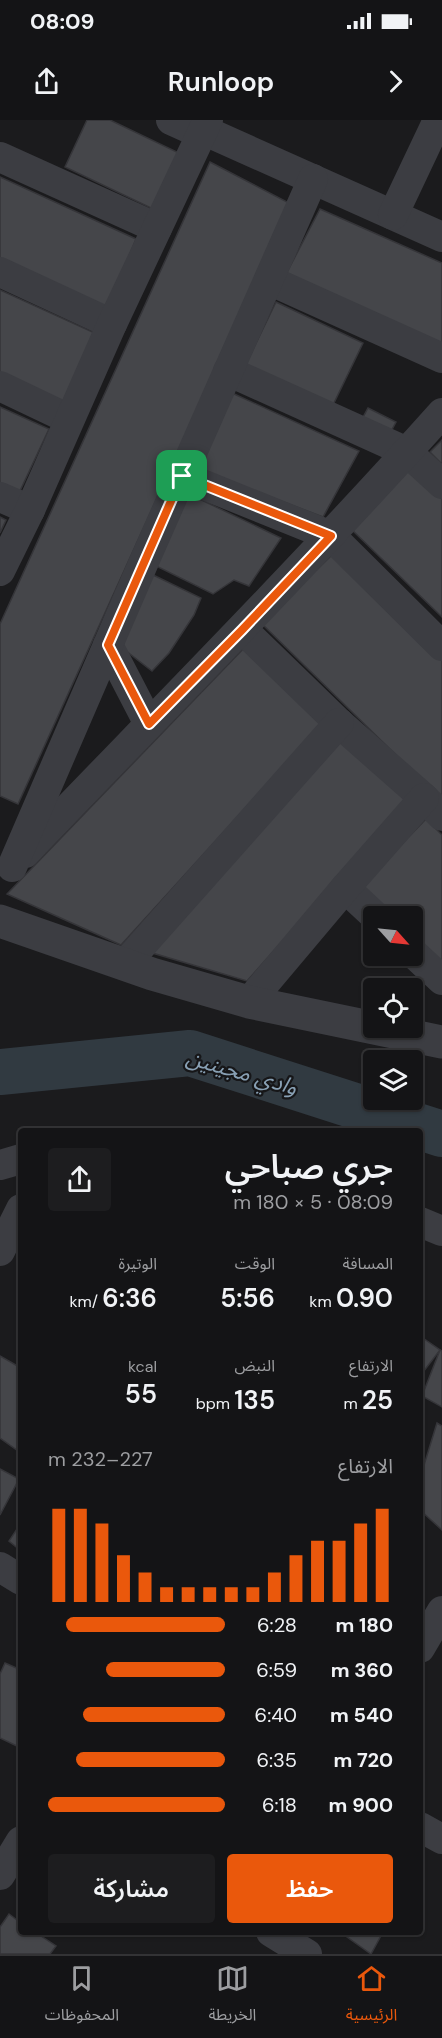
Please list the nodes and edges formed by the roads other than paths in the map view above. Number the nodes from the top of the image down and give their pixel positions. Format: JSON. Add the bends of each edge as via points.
{"nodes":[{"id":1,"x":171,"y":120,"type":"edge"},
{"id":2,"x":439,"y":123,"type":"edge"},
{"id":3,"x":204,"y":128,"type":"edge"},
{"id":4,"x":0,"y":157,"type":"edge"},
{"id":5,"x":313,"y":179,"type":"junction"},
{"id":6,"x":393,"y":215,"type":"junction"},
{"id":7,"x":157,"y":228,"type":"junction"},
{"id":8,"x":442,"y":237,"type":"edge"},
{"id":9,"x":0,"y":272,"type":"edge"},
{"id":10,"x":269,"y":280,"type":"junction"},
{"id":11,"x":112,"y":324,"type":"junction"},
{"id":12,"x":442,"y":358,"type":"edge"},
{"id":13,"x":228,"y":371,"type":"junction"},
{"id":14,"x":0,"y":386,"type":"edge"},
{"id":15,"x":442,"y":413,"type":"edge"},
{"id":16,"x":69,"y":419,"type":"junction"},
{"id":17,"x":407,"y":452,"type":"junction"},
{"id":18,"x":182,"y":476,"type":"junction"},
{"id":19,"x":442,"y":484,"type":"edge"},
{"id":20,"x":0,"y":497,"type":"edge"},
{"id":21,"x":30,"y":510,"type":"junction"},
{"id":22,"x":331,"y":536,"type":"junction"},
{"id":23,"x":0,"y":571,"type":"edge"},
{"id":24,"x":242,"y":630,"type":"junction"},
{"id":25,"x":108,"y":645,"type":"junction"},
{"id":26,"x":442,"y":646,"type":"edge"},
{"id":27,"x":339,"y":723,"type":"junction"},
{"id":28,"x":149,"y":724,"type":"junction"},
{"id":29,"x":433,"y":807,"type":"edge"},
{"id":30,"x":6,"y":873,"type":"edge"},
{"id":31,"x":345,"y":888,"type":"junction"},
{"id":32,"x":364,"y":906,"type":"edge"},
{"id":33,"x":0,"y":921,"type":"edge"},
{"id":34,"x":423,"y":962,"type":"edge"},
{"id":35,"x":125,"y":964,"type":"junction"},
{"id":36,"x":442,"y":980,"type":"edge"},
{"id":37,"x":249,"y":1002,"type":"junction"},
{"id":38,"x":442,"y":1042,"type":"edge"},
{"id":39,"x":18,"y":1160,"type":"edge"},
{"id":40,"x":0,"y":1165,"type":"edge"},
{"id":41,"x":18,"y":1215,"type":"edge"},
{"id":42,"x":423,"y":1223,"type":"edge"},
{"id":43,"x":442,"y":1231,"type":"edge"},
{"id":44,"x":0,"y":1251,"type":"edge"},
{"id":45,"x":0,"y":1567,"type":"edge"},
{"id":46,"x":18,"y":1578,"type":"edge"},
{"id":47,"x":442,"y":1611,"type":"edge"},
{"id":48,"x":423,"y":1643,"type":"edge"},
{"id":49,"x":423,"y":1829,"type":"edge"},
{"id":50,"x":442,"y":1839,"type":"edge"},
{"id":51,"x":18,"y":1846,"type":"edge"},
{"id":52,"x":0,"y":1875,"type":"edge"},
{"id":53,"x":276,"y":1935,"type":"edge"},
{"id":54,"x":307,"y":1954,"type":"edge"}],
"edges":[{"from":1,"to":3,"type":"street"},
{"from":2,"to":6,"type":"street"},
{"from":3,"to":5,"type":"street"},
{"from":3,"to":7,"type":"street"},
{"from":4,"to":7,"type":"street"},
{"from":5,"to":6,"type":"street"},
{"from":5,"to":10,"type":"street"},
{"from":6,"to":8,"type":"street"},
{"from":7,"to":11,"type":"street"},
{"from":9,"to":11,"type":"street"},
{"from":10,"to":12,"type":"street"},
{"from":10,"to":13,"type":"street"},
{"from":11,"to":16,"type":"street"},
{"from":13,"to":17,"type":"street"},
{"from":13,"to":18,"type":"street"},
{"from":14,"to":16,"type":"street"},
{"from":15,"to":17,"type":"street"},
{"from":16,"to":21,"type":"street"},
{"from":17,"to":19,"type":"street"},
{"from":17,"to":22,"type":"street"},
{"from":18,"to":22,"type":"street"},
{"from":18,"to":25,"type":"street"},
{"from":20,"to":21,"type":"street"},
{"from":21,"to":23,"type":"street"},
{"from":22,"to":24,"type":"street"},
{"from":22,"to":26,"type":"street"},
{"from":24,"to":27,"type":"street"},
{"from":24,"to":28,"type":"street"},
{"from":25,"to":28,"type":"street"},
{"from":25,"to":30,"type":"street"},
{"from":27,"to":29,"type":"street"},
{"from":27,"to":35,"type":"street"},
{"from":28,"to":30,"type":"street"},
{"from":29,"to":31,"type":"street"},
{"from":31,"to":32,"type":"street"},
{"from":31,"to":37,"type":"street"},
{"from":33,"to":35,"type":"street"},
{"from":34,"to":36,"type":"street"},
{"from":35,"to":37,"type":"street"},
{"from":37,"to":38,"type":"street"},
{"from":39,"to":40,"type":"street"},
{"from":41,"to":44,"type":"street"},
{"from":42,"to":43,"type":"street"},
{"from":45,"to":46,"type":"street"},
{"from":47,"to":48,"type":"street"},
{"from":49,"to":50,"type":"street"},
{"from":51,"to":52,"type":"street"},
{"from":53,"to":54,"type":"street"}]}
